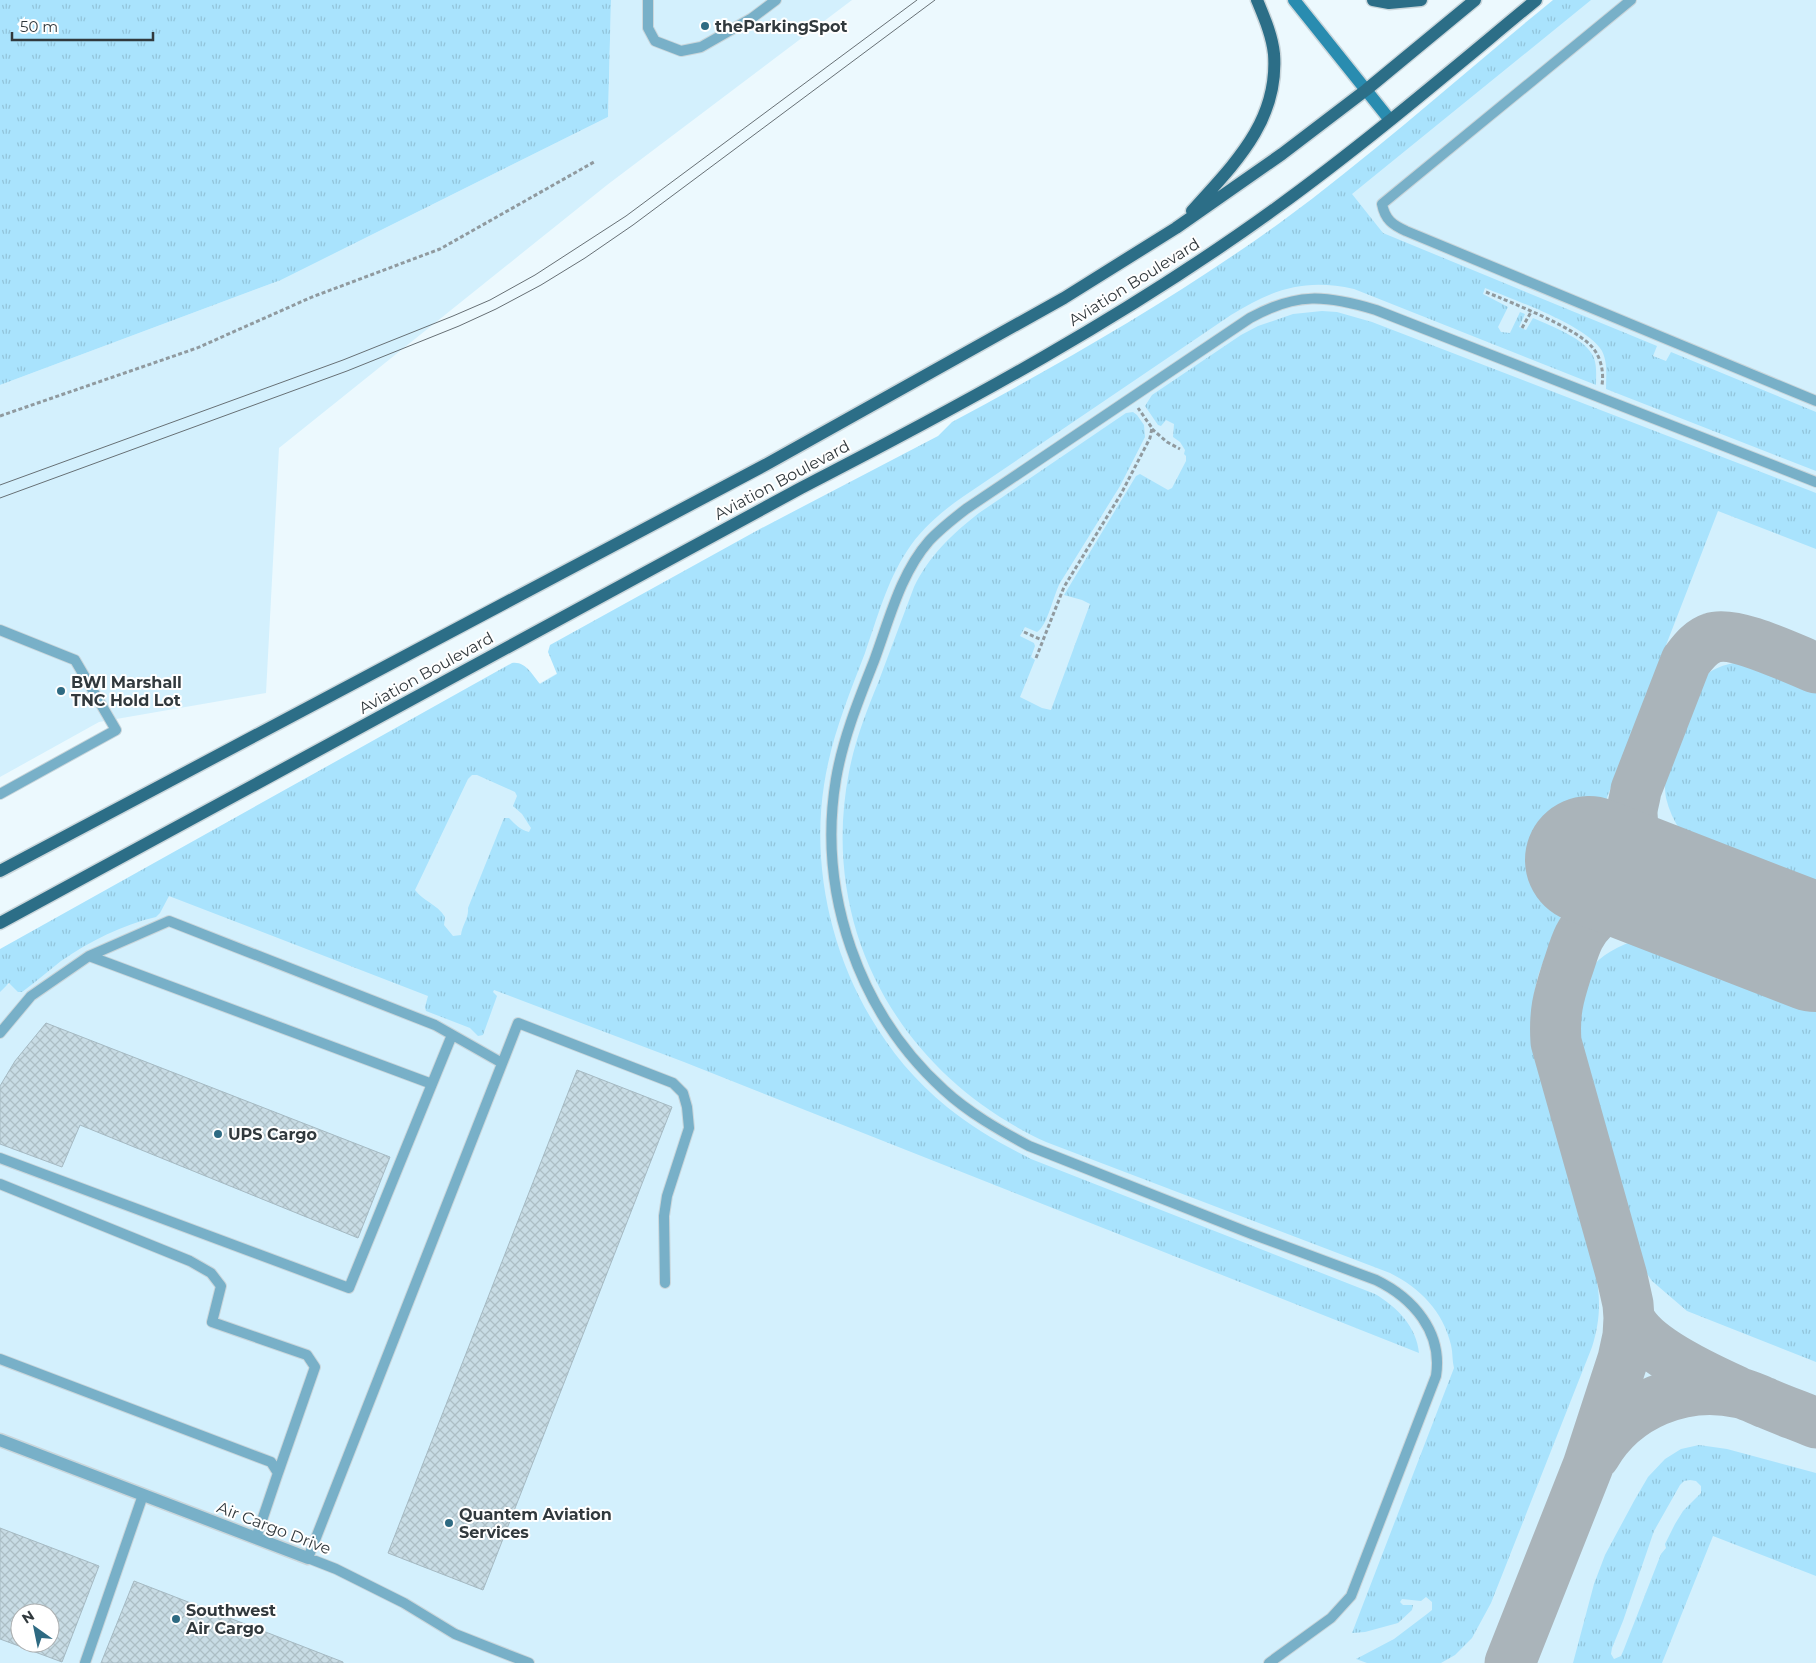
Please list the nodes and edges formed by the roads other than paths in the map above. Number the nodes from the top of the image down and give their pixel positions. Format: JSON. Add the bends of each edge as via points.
{"nodes":[{"id":1,"x":648,"y":0,"type":"edge"},
{"id":2,"x":776,"y":0,"type":"edge"},
{"id":3,"x":1257,"y":0,"type":"edge"},
{"id":4,"x":1294,"y":0,"type":"edge"},
{"id":5,"x":1373,"y":0,"type":"edge"},
{"id":6,"x":1422,"y":0,"type":"edge"},
{"id":7,"x":1475,"y":0,"type":"edge"},
{"id":8,"x":1536,"y":0,"type":"edge"},
{"id":9,"x":1631,"y":0,"type":"edge"},
{"id":10,"x":1366,"y":90,"type":"junction"},
{"id":11,"x":1390,"y":120,"type":"junction"},
{"id":12,"x":1176,"y":228,"type":"junction"},
{"id":13,"x":1816,"y":402,"type":"edge"},
{"id":14,"x":1816,"y":482,"type":"edge"},
{"id":15,"x":0,"y":630,"type":"edge"},
{"id":16,"x":0,"y":794,"type":"edge"},
{"id":17,"x":0,"y":871,"type":"edge"},
{"id":18,"x":0,"y":923,"type":"edge"},
{"id":19,"x":89,"y":956,"type":"junction"},
{"id":20,"x":0,"y":1033,"type":"edge"},
{"id":21,"x":452,"y":1035,"type":"junction"},
{"id":22,"x":502,"y":1063,"type":"junction"},
{"id":23,"x":432,"y":1084,"type":"junction"},
{"id":24,"x":0,"y":1158,"type":"edge"},
{"id":25,"x":0,"y":1184,"type":"edge"},
{"id":26,"x":666,"y":1283,"type":"dead end"},
{"id":27,"x":0,"y":1359,"type":"edge"},
{"id":28,"x":0,"y":1440,"type":"edge"},
{"id":29,"x":278,"y":1473,"type":"junction"},
{"id":30,"x":143,"y":1495,"type":"junction"},
{"id":31,"x":256,"y":1538,"type":"junction"},
{"id":32,"x":308,"y":1558,"type":"junction"},
{"id":33,"x":85,"y":1663,"type":"edge"},
{"id":34,"x":529,"y":1663,"type":"edge"},
{"id":35,"x":1269,"y":1663,"type":"edge"}],
"edges":[{"from":1,"to":2,"type":"lane","via":[[648,28],[655,41],[681,51],[701,47],[752,18]]},
{"from":3,"to":12,"type":"main road","via":[[1274,54],[1269,99],[1262,123],[1229,170]]},
{"from":4,"to":10,"type":"main road"},
{"from":5,"to":6,"type":"main road"},
{"from":7,"to":10,"type":"main road","name":"Aviation Boulevard"},
{"from":8,"to":11,"type":"main road","name":"Aviation Boulevard"},
{"from":9,"to":13,"type":"lane","via":[[1382,204],[1384,213],[1388,220],[1406,231]]},
{"from":10,"to":11,"type":"main road"},
{"from":10,"to":12,"type":"main road","name":"Aviation Boulevard"},
{"from":11,"to":18,"type":"main road","name":"Aviation Boulevard","via":[[1276,208],[1204,258],[1014,373]]},
{"from":12,"to":17,"type":"main road","name":"Aviation Boulevard","via":[[1064,298],[776,459]]},
{"from":14,"to":35,"type":"lane","via":[[1376,310],[1345,301],[1296,300],[1250,318],[966,509],[940,530],[918,557],[902,586],[843,748],[832,814],[833,866],[846,933],[872,997],[909,1053],[954,1099],[1029,1146],[1382,1283],[1407,1299],[1431,1332],[1437,1354],[1436,1376],[1351,1596],[1331,1618]]},
{"from":15,"to":16,"type":"lane","via":[[75,660],[116,730]]},
{"from":19,"to":20,"type":"lane","via":[[31,996]]},
{"from":19,"to":21,"type":"lane","via":[[169,921]]},
{"from":19,"to":23,"type":"lane"},
{"from":21,"to":22,"type":"lane"},
{"from":21,"to":23,"type":"lane"},
{"from":22,"to":26,"type":"lane","via":[[518,1023],[673,1083],[683,1093],[689,1128],[667,1196],[664,1216]]},
{"from":22,"to":32,"type":"lane"},
{"from":23,"to":24,"type":"lane","via":[[349,1288]]},
{"from":25,"to":29,"type":"lane","via":[[211,1272],[221,1286],[212,1322],[307,1356],[315,1367]]},
{"from":27,"to":29,"type":"lane","via":[[271,1462]]},
{"from":28,"to":30,"type":"street","name":"Air Cargo Drive"},
{"from":29,"to":31,"type":"lane"},
{"from":30,"to":31,"type":"street","name":"Air Cargo Drive"},
{"from":30,"to":33,"type":"lane"},
{"from":31,"to":32,"type":"street","name":"Air Cargo Drive"},
{"from":32,"to":34,"type":"lane","name":"Air Cargo Drive","via":[[404,1603],[455,1634]]}]}
